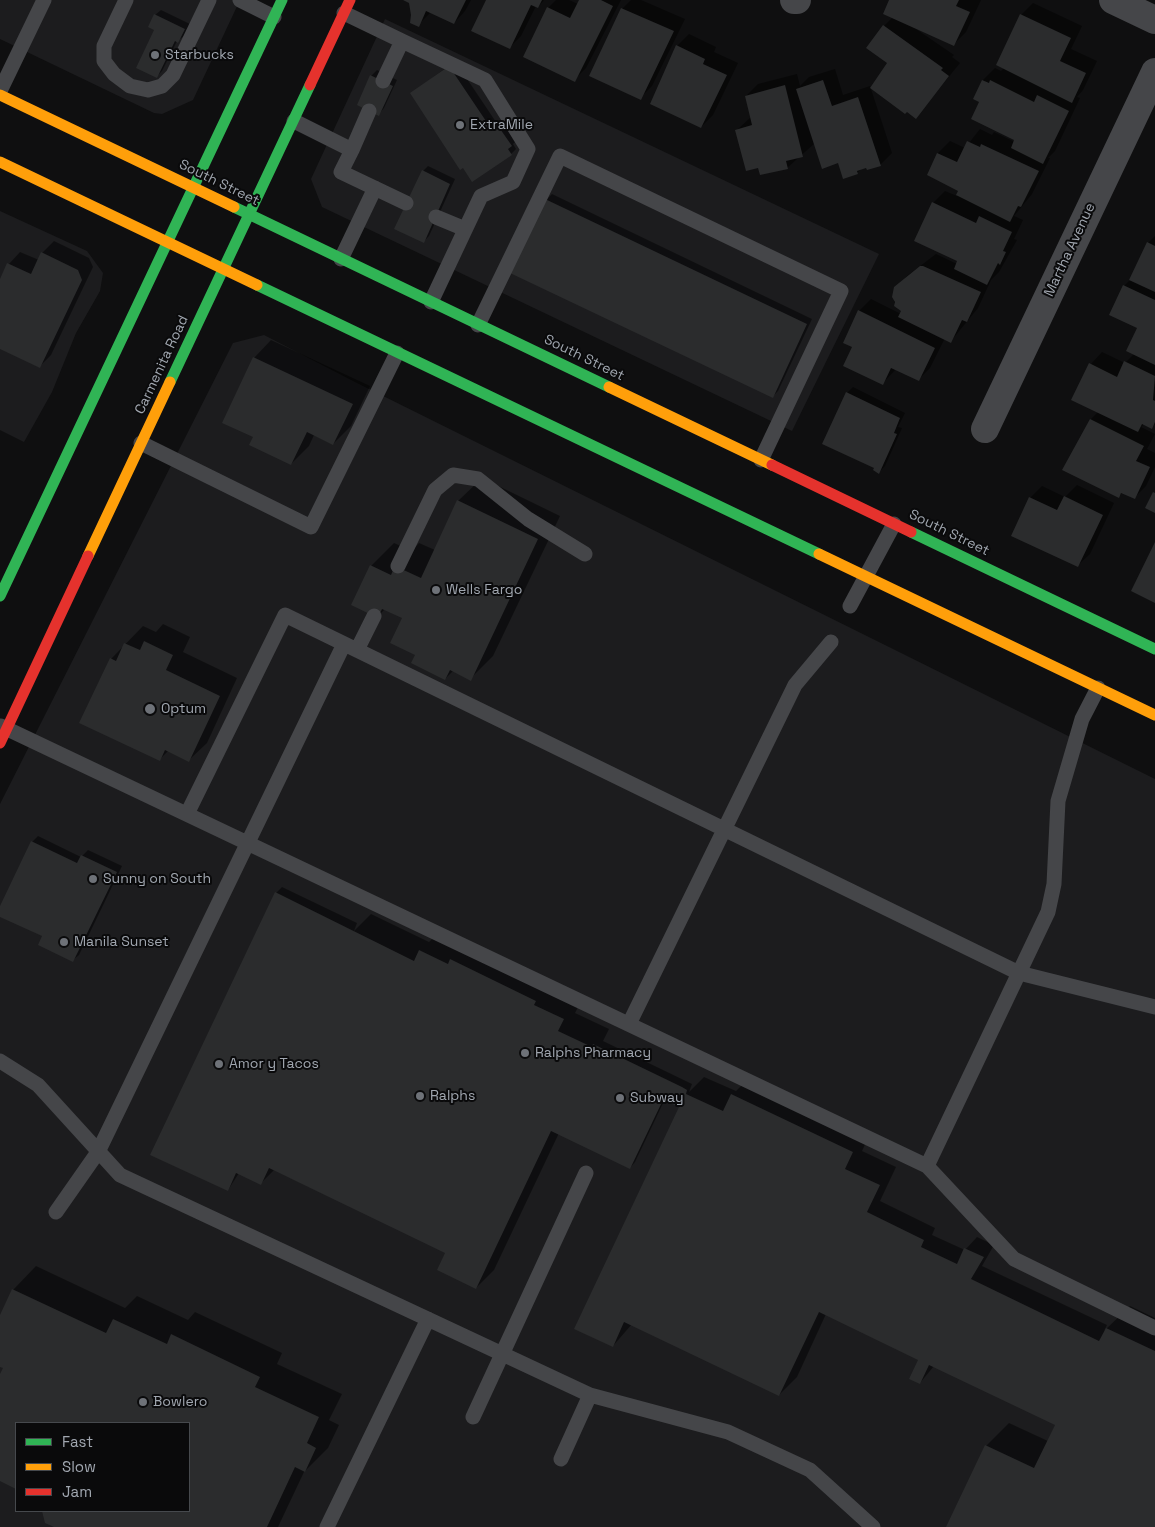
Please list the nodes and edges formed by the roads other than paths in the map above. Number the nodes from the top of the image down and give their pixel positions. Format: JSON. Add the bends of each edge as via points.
{"nodes":[{"id":1,"x":44,"y":0,"type":"edge"},
{"id":2,"x":126,"y":0,"type":"edge"},
{"id":3,"x":209,"y":0,"type":"edge"},
{"id":4,"x":240,"y":0,"type":"edge"},
{"id":5,"x":282,"y":0,"type":"edge"},
{"id":6,"x":1113,"y":0,"type":"edge"},
{"id":7,"x":347,"y":6,"type":"edge"},
{"id":8,"x":274,"y":17,"type":"junction"},
{"id":9,"x":1155,"y":20,"type":"edge"},
{"id":10,"x":402,"y":41,"type":"junction"},
{"id":11,"x":1155,"y":72,"type":"edge"},
{"id":12,"x":383,"y":81,"type":"dead end"},
{"id":13,"x":0,"y":93,"type":"edge"},
{"id":14,"x":370,"y":111,"type":"dead end"},
{"id":15,"x":294,"y":121,"type":"junction"},
{"id":16,"x":352,"y":150,"type":"junction"},
{"id":17,"x":0,"y":162,"type":"edge"},
{"id":18,"x":194,"y":188,"type":"junction"},
{"id":19,"x":375,"y":188,"type":"junction"},
{"id":20,"x":406,"y":203,"type":"dead end"},
{"id":21,"x":249,"y":215,"type":"junction"},
{"id":22,"x":436,"y":216,"type":"dead end"},
{"id":23,"x":465,"y":229,"type":"junction"},
{"id":24,"x":168,"y":243,"type":"junction"},
{"id":25,"x":341,"y":259,"type":"junction"},
{"id":26,"x":223,"y":270,"type":"junction"},
{"id":27,"x":431,"y":302,"type":"junction"},
{"id":28,"x":478,"y":324,"type":"junction"},
{"id":29,"x":398,"y":353,"type":"junction"},
{"id":30,"x":985,"y":428,"type":"dead end"},
{"id":31,"x":141,"y":443,"type":"junction"},
{"id":32,"x":761,"y":460,"type":"junction"},
{"id":33,"x":894,"y":524,"type":"junction"},
{"id":34,"x":585,"y":554,"type":"dead end"},
{"id":35,"x":398,"y":566,"type":"dead end"},
{"id":36,"x":866,"y":577,"type":"junction"},
{"id":37,"x":0,"y":596,"type":"edge"},
{"id":38,"x":850,"y":606,"type":"dead end"},
{"id":39,"x":374,"y":616,"type":"dead end"},
{"id":40,"x":831,"y":642,"type":"dead end"},
{"id":41,"x":344,"y":644,"type":"junction"},
{"id":42,"x":1155,"y":649,"type":"edge"},
{"id":43,"x":357,"y":650,"type":"junction"},
{"id":44,"x":1098,"y":688,"type":"junction"},
{"id":45,"x":1155,"y":715,"type":"edge"},
{"id":46,"x":2,"y":732,"type":"edge"},
{"id":47,"x":187,"y":814,"type":"junction"},
{"id":48,"x":724,"y":829,"type":"junction"},
{"id":49,"x":247,"y":843,"type":"junction"},
{"id":50,"x":1019,"y":973,"type":"junction"},
{"id":51,"x":1155,"y":1007,"type":"edge"},
{"id":52,"x":629,"y":1024,"type":"junction"},
{"id":53,"x":0,"y":1061,"type":"edge"},
{"id":54,"x":98,"y":1152,"type":"junction"},
{"id":55,"x":927,"y":1166,"type":"junction"},
{"id":56,"x":586,"y":1173,"type":"dead end"},
{"id":57,"x":56,"y":1212,"type":"dead end"},
{"id":58,"x":428,"y":1319,"type":"junction"},
{"id":59,"x":1155,"y":1328,"type":"edge"},
{"id":60,"x":502,"y":1354,"type":"junction"},
{"id":61,"x":590,"y":1395,"type":"junction"},
{"id":62,"x":473,"y":1417,"type":"dead end"},
{"id":63,"x":561,"y":1459,"type":"dead end"},
{"id":64,"x":327,"y":1527,"type":"edge"},
{"id":65,"x":873,"y":1527,"type":"edge"}],
"edges":[{"from":1,"to":13,"type":"lane"},
{"from":2,"to":3,"type":"lane","via":[[104,46],[104,61],[130,86],[148,90],[162,86],[172,75]]},
{"from":4,"to":8,"type":"lane"},
{"from":5,"to":8,"type":"main road"},
{"from":6,"to":9,"type":"street"},
{"from":7,"to":10,"type":"lane"},
{"from":7,"to":15,"type":"main road","name":"Carmenita Road"},
{"from":8,"to":18,"type":"main road"},
{"from":10,"to":12,"type":"lane"},
{"from":10,"to":23,"type":"lane","via":[[485,80],[528,149],[513,182],[481,196]]},
{"from":11,"to":30,"type":"street","name":"Martha Avenue"},
{"from":13,"to":18,"type":"main road","name":"South Street"},
{"from":14,"to":16,"type":"lane"},
{"from":15,"to":16,"type":"lane"},
{"from":15,"to":21,"type":"main road","name":"Carmenita Road"},
{"from":16,"to":19,"type":"lane","via":[[341,172]]},
{"from":17,"to":24,"type":"main road"},
{"from":18,"to":21,"type":"main road","name":"South Street"},
{"from":18,"to":24,"type":"main road"},
{"from":19,"to":20,"type":"lane"},
{"from":19,"to":25,"type":"lane"},
{"from":21,"to":25,"type":"main road","name":"South Street"},
{"from":21,"to":26,"type":"main road","name":"Carmenita Road"},
{"from":22,"to":23,"type":"lane"},
{"from":23,"to":27,"type":"lane"},
{"from":24,"to":26,"type":"main road"},
{"from":24,"to":37,"type":"main road"},
{"from":25,"to":27,"type":"main road","name":"South Street"},
{"from":26,"to":29,"type":"main road"},
{"from":26,"to":31,"type":"main road","name":"Carmenita Road"},
{"from":27,"to":28,"type":"main road","name":"South Street"},
{"from":28,"to":32,"type":"main road","name":"South Street"},
{"from":28,"to":32,"type":"lane","via":[[560,156],[841,292]]},
{"from":29,"to":31,"type":"lane","via":[[311,528]]},
{"from":29,"to":36,"type":"main road"},
{"from":31,"to":46,"type":"main road","name":"Carmenita Road"},
{"from":32,"to":33,"type":"main road","name":"South Street"},
{"from":33,"to":36,"type":"lane"},
{"from":33,"to":42,"type":"main road","name":"South Street"},
{"from":34,"to":35,"type":"lane","via":[[528,519],[478,479],[453,475],[435,490]]},
{"from":36,"to":38,"type":"lane"},
{"from":36,"to":44,"type":"main road"},
{"from":39,"to":43,"type":"lane"},
{"from":40,"to":48,"type":"lane","via":[[795,685]]},
{"from":41,"to":43,"type":"lane"},
{"from":41,"to":47,"type":"lane","via":[[285,615]]},
{"from":41,"to":49,"type":"lane"},
{"from":43,"to":48,"type":"lane"},
{"from":44,"to":45,"type":"main road"},
{"from":44,"to":50,"type":"lane","via":[[1082,719],[1058,800],[1054,884],[1048,912]]},
{"from":46,"to":47,"type":"lane"},
{"from":47,"to":49,"type":"lane"},
{"from":48,"to":50,"type":"lane"},
{"from":48,"to":52,"type":"lane"},
{"from":49,"to":52,"type":"lane"},
{"from":49,"to":54,"type":"lane"},
{"from":50,"to":51,"type":"lane"},
{"from":50,"to":55,"type":"lane"},
{"from":52,"to":55,"type":"lane"},
{"from":53,"to":54,"type":"lane","via":[[38,1085]]},
{"from":54,"to":57,"type":"lane"},
{"from":54,"to":58,"type":"lane","via":[[120,1175]]},
{"from":55,"to":59,"type":"lane","via":[[1014,1259]]},
{"from":56,"to":60,"type":"lane"},
{"from":58,"to":60,"type":"lane"},
{"from":58,"to":64,"type":"lane"},
{"from":60,"to":61,"type":"lane"},
{"from":60,"to":62,"type":"lane"},
{"from":61,"to":63,"type":"lane"},
{"from":61,"to":65,"type":"lane","via":[[728,1432],[810,1470]]}]}
